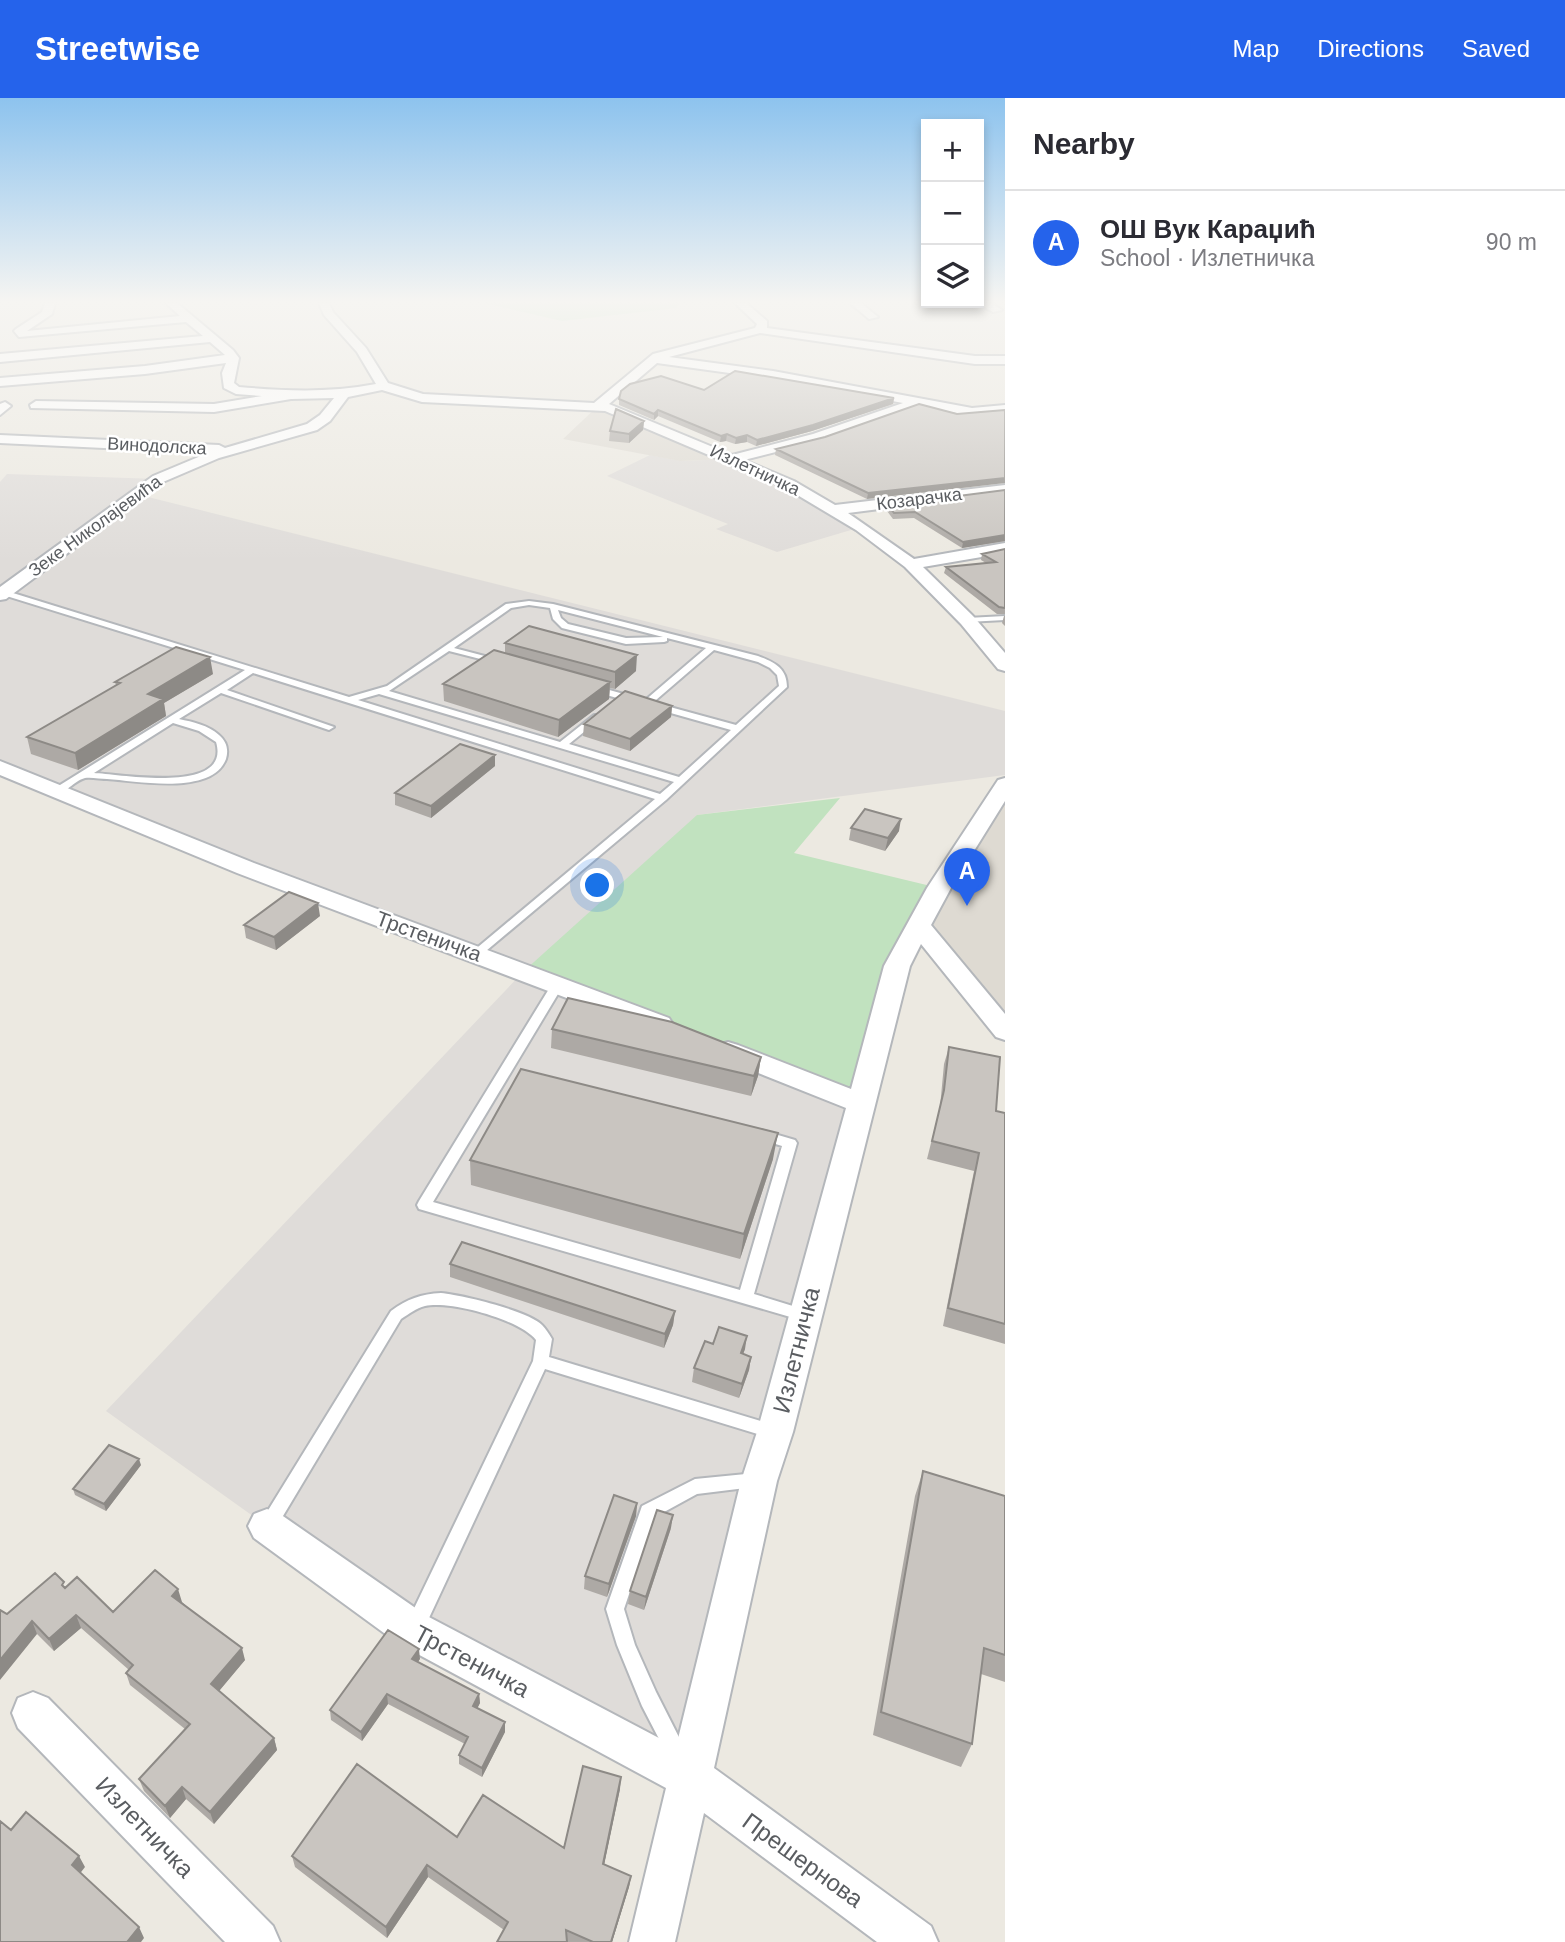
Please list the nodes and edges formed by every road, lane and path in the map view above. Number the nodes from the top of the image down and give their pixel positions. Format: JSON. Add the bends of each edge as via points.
{"nodes":[{"id":1,"x":234,"y":389,"type":"edge"},
{"id":2,"x":368,"y":389,"type":"edge"},
{"id":3,"x":393,"y":389,"type":"edge"},
{"id":4,"x":618,"y":389,"type":"edge"},
{"id":5,"x":845,"y":389,"type":"edge"},
{"id":6,"x":344,"y":394,"type":"junction"},
{"id":7,"x":290,"y":395,"type":"junction"},
{"id":8,"x":917,"y":402,"type":"junction"},
{"id":9,"x":36,"y":405,"type":"dead end"},
{"id":10,"x":599,"y":405,"type":"junction"},
{"id":11,"x":1005,"y":409,"type":"edge"},
{"id":12,"x":972,"y":412,"type":"joint"},
{"id":13,"x":0,"y":439,"type":"edge"},
{"id":14,"x":231,"y":450,"type":"junction"},
{"id":15,"x":731,"y":459,"type":"junction"},
{"id":16,"x":1005,"y":489,"type":"edge"},
{"id":17,"x":833,"y":510,"type":"junction"},
{"id":18,"x":1005,"y":548,"type":"edge"},
{"id":19,"x":911,"y":564,"type":"junction"},
{"id":20,"x":1,"y":593,"type":"edge"},
{"id":21,"x":553,"y":606,"type":"junction"},
{"id":22,"x":1005,"y":618,"type":"edge"},
{"id":23,"x":967,"y":620,"type":"junction"},
{"id":24,"x":676,"y":638,"type":"junction"},
{"id":25,"x":712,"y":647,"type":"junction"},
{"id":26,"x":446,"y":648,"type":"junction"},
{"id":27,"x":1005,"y":666,"type":"edge"},
{"id":28,"x":514,"y":667,"type":"edge"},
{"id":29,"x":252,"y":670,"type":"junction"},
{"id":30,"x":581,"y":685,"type":"edge"},
{"id":31,"x":219,"y":690,"type":"junction"},
{"id":32,"x":379,"y":691,"type":"junction"},
{"id":33,"x":622,"y":697,"type":"junction"},
{"id":34,"x":349,"y":700,"type":"junction"},
{"id":35,"x":646,"y":704,"type":"junction"},
{"id":36,"x":612,"y":705,"type":"edge"},
{"id":37,"x":602,"y":713,"type":"edge"},
{"id":38,"x":172,"y":720,"type":"junction"},
{"id":39,"x":329,"y":727,"type":"dead end"},
{"id":40,"x":738,"y":729,"type":"junction"},
{"id":41,"x":562,"y":745,"type":"junction"},
{"id":42,"x":0,"y":767,"type":"edge"},
{"id":43,"x":83,"y":775,"type":"junction"},
{"id":44,"x":680,"y":781,"type":"junction"},
{"id":45,"x":1005,"y":784,"type":"edge"},
{"id":46,"x":56,"y":792,"type":"junction"},
{"id":47,"x":662,"y":798,"type":"junction"},
{"id":48,"x":919,"y":925,"type":"junction"},
{"id":49,"x":476,"y":954,"type":"junction"},
{"id":50,"x":558,"y":984,"type":"junction"},
{"id":51,"x":1005,"y":1031,"type":"edge"},
{"id":52,"x":684,"y":1034,"type":"edge"},
{"id":53,"x":709,"y":1044,"type":"edge"},
{"id":54,"x":860,"y":1103,"type":"junction"},
{"id":55,"x":750,"y":1133,"type":"edge"},
{"id":56,"x":745,"y":1298,"type":"junction"},
{"id":57,"x":805,"y":1315,"type":"junction"},
{"id":58,"x":541,"y":1361,"type":"junction"},
{"id":59,"x":775,"y":1432,"type":"junction"},
{"id":60,"x":759,"y":1480,"type":"junction"},
{"id":61,"x":267,"y":1526,"type":"joint"},
{"id":62,"x":413,"y":1630,"type":"junction"},
{"id":63,"x":33,"y":1713,"type":"dead end"},
{"id":64,"x":690,"y":1777,"type":"junction"},
{"id":65,"x":257,"y":1942,"type":"edge"},
{"id":66,"x":652,"y":1942,"type":"edge"},
{"id":67,"x":915,"y":1942,"type":"edge"}],
"edges":[{"from":1,"to":7,"type":"street"},
{"from":2,"to":6,"type":"street"},
{"from":3,"to":10,"type":"street","name":"Излетничка","via":[[422,398]]},
{"from":4,"to":10,"type":"street"},
{"from":5,"to":8,"type":"street"},
{"from":6,"to":7,"type":"street"},
{"from":6,"to":14,"type":"street","name":"Зеке Николајевића","via":[[312,427]]},
{"from":7,"to":9,"type":"street","via":[[206,408]]},
{"from":8,"to":12,"type":"street"},
{"from":8,"to":15,"type":"street","via":[[818,436]]},
{"from":10,"to":15,"type":"street","name":"Излетничка"},
{"from":11,"to":12,"type":"street"},
{"from":13,"to":14,"type":"street","name":"Винодолска"},
{"from":14,"to":20,"type":"street","name":"Зеке Николајевића","via":[[158,479]]},
{"from":15,"to":17,"type":"street","name":"Излетничка","via":[[789,484]]},
{"from":16,"to":17,"type":"street","name":"Козарачка"},
{"from":17,"to":19,"type":"street","name":"Излетничка"},
{"from":18,"to":19,"type":"street"},
{"from":19,"to":23,"type":"street","name":"Излетничка"},
{"from":20,"to":29,"type":"lane"},
{"from":21,"to":24,"type":"lane"},
{"from":21,"to":24,"type":"lane","via":[[565,626],[618,640]]},
{"from":21,"to":26,"type":"lane","via":[[509,606]]},
{"from":22,"to":23,"type":"lane"},
{"from":23,"to":27,"type":"street","name":"Излетничка"},
{"from":24,"to":25,"type":"lane"},
{"from":25,"to":35,"type":"lane"},
{"from":25,"to":40,"type":"lane","via":[[763,660],[785,680]]},
{"from":26,"to":28,"type":"lane"},
{"from":26,"to":32,"type":"lane"},
{"from":29,"to":31,"type":"lane"},
{"from":29,"to":34,"type":"lane"},
{"from":30,"to":33,"type":"lane"},
{"from":31,"to":38,"type":"lane"},
{"from":31,"to":39,"type":"lane"},
{"from":32,"to":34,"type":"lane"},
{"from":32,"to":41,"type":"lane"},
{"from":33,"to":35,"type":"lane"},
{"from":33,"to":36,"type":"lane"},
{"from":34,"to":47,"type":"lane"},
{"from":35,"to":40,"type":"lane"},
{"from":37,"to":41,"type":"lane"},
{"from":38,"to":43,"type":"lane"},
{"from":38,"to":43,"type":"lane","via":[[218,740],[222,757],[212,771],[177,781]]},
{"from":40,"to":44,"type":"lane"},
{"from":41,"to":44,"type":"lane"},
{"from":42,"to":46,"type":"street","name":"Трстеничка"},
{"from":43,"to":46,"type":"lane"},
{"from":44,"to":47,"type":"lane"},
{"from":45,"to":48,"type":"street","name":"Излетничка"},
{"from":46,"to":49,"type":"street","name":"Трстеничка"},
{"from":47,"to":49,"type":"lane"},
{"from":48,"to":51,"type":"street"},
{"from":48,"to":54,"type":"street","name":"Излетничка","via":[[897,966]]},
{"from":49,"to":50,"type":"street","name":"Трстеничка"},
{"from":50,"to":52,"type":"street","name":"Трстеничка"},
{"from":50,"to":56,"type":"lane","via":[[514,1071],[424,1205]]},
{"from":53,"to":54,"type":"street"},
{"from":54,"to":57,"type":"street","name":"Излетничка"},
{"from":55,"to":56,"type":"lane","via":[[790,1143]]},
{"from":56,"to":57,"type":"lane"},
{"from":57,"to":59,"type":"street","name":"Излетничка"},
{"from":58,"to":59,"type":"lane"},
{"from":58,"to":61,"type":"lane","via":[[544,1339],[523,1321],[435,1297],[407,1305],[396,1315]]},
{"from":58,"to":62,"type":"lane"},
{"from":59,"to":60,"type":"street","name":"Излетничка"},
{"from":60,"to":64,"type":"street","name":"Излетничка"},
{"from":60,"to":64,"type":"lane","via":[[695,1487],[648,1512],[615,1609],[649,1699]]},
{"from":61,"to":62,"type":"street","name":"Трстеничка"},
{"from":62,"to":64,"type":"street","name":"Трстеничка"},
{"from":63,"to":65,"type":"street","name":"Излетничка"},
{"from":64,"to":66,"type":"street","name":"Излетничка"},
{"from":64,"to":67,"type":"street","name":"Прешернова"}]}
